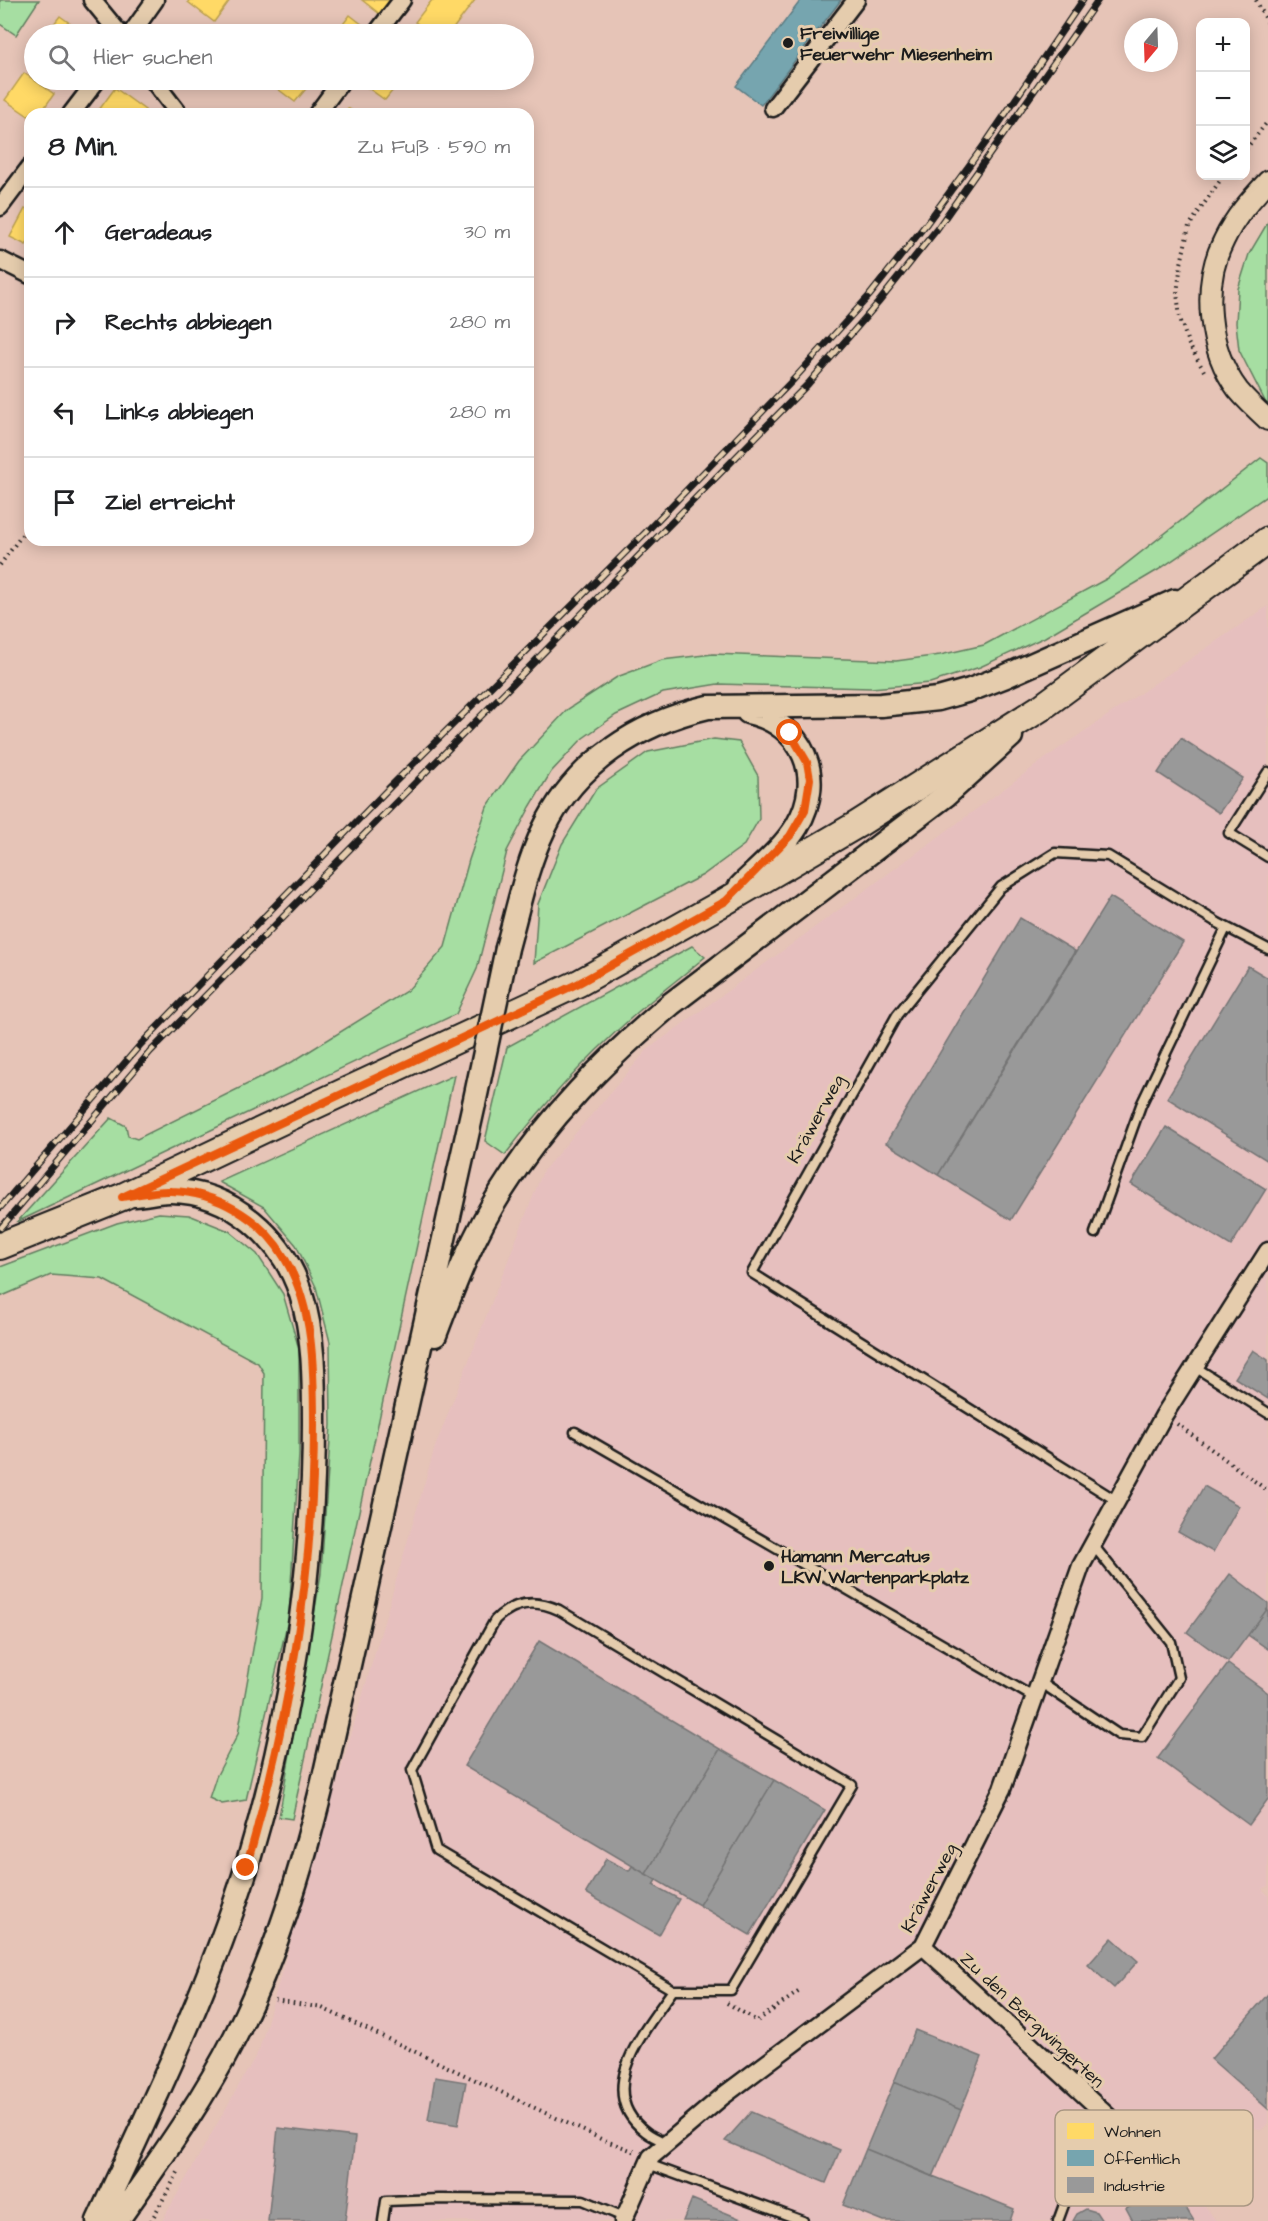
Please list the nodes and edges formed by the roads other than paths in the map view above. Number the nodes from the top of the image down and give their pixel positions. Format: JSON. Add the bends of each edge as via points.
{"nodes":[{"id":1,"x":92,"y":0,"type":"edge"},
{"id":2,"x":155,"y":0,"type":"edge"},
{"id":3,"x":402,"y":0,"type":"edge"},
{"id":4,"x":856,"y":0,"type":"edge"},
{"id":5,"x":112,"y":24,"type":"edge"},
{"id":6,"x":138,"y":24,"type":"edge"},
{"id":7,"x":384,"y":24,"type":"edge"},
{"id":8,"x":89,"y":90,"type":"edge"},
{"id":9,"x":161,"y":90,"type":"edge"},
{"id":10,"x":335,"y":90,"type":"edge"},
{"id":11,"x":76,"y":108,"type":"edge"},
{"id":12,"x":174,"y":108,"type":"edge"},
{"id":13,"x":321,"y":108,"type":"edge"},
{"id":14,"x":773,"y":108,"type":"dead end"},
{"id":15,"x":24,"y":175,"type":"edge"},
{"id":16,"x":1268,"y":181,"type":"edge"},
{"id":17,"x":0,"y":207,"type":"edge"},
{"id":18,"x":0,"y":260,"type":"edge"},
{"id":19,"x":24,"y":272,"type":"edge"},
{"id":20,"x":1268,"y":420,"type":"edge"},
{"id":21,"x":1268,"y":540,"type":"edge"},
{"id":22,"x":1201,"y":589,"type":"junction"},
{"id":23,"x":708,"y":707,"type":"junction"},
{"id":24,"x":1042,"y":707,"type":"junction"},
{"id":25,"x":1268,"y":772,"type":"edge"},
{"id":26,"x":1268,"y":857,"type":"edge"},
{"id":27,"x":726,"y":901,"type":"junction"},
{"id":28,"x":1226,"y":928,"type":"junction"},
{"id":29,"x":1268,"y":949,"type":"edge"},
{"id":30,"x":122,"y":1197,"type":"junction"},
{"id":31,"x":1095,"y":1233,"type":"dead end"},
{"id":32,"x":0,"y":1245,"type":"edge"},
{"id":33,"x":1268,"y":1251,"type":"edge"},
{"id":34,"x":1195,"y":1367,"type":"junction"},
{"id":35,"x":407,"y":1410,"type":"junction"},
{"id":36,"x":1268,"y":1413,"type":"edge"},
{"id":37,"x":575,"y":1431,"type":"dead end"},
{"id":38,"x":1117,"y":1501,"type":"junction"},
{"id":39,"x":1093,"y":1545,"type":"junction"},
{"id":40,"x":1037,"y":1690,"type":"junction"},
{"id":41,"x":923,"y":1946,"type":"junction"},
{"id":42,"x":673,"y":1990,"type":"junction"},
{"id":43,"x":1099,"y":2108,"type":"edge"},
{"id":44,"x":667,"y":2144,"type":"junction"},
{"id":45,"x":649,"y":2161,"type":"junction"},
{"id":46,"x":1063,"y":2206,"type":"edge"},
{"id":47,"x":623,"y":2219,"type":"edge"},
{"id":48,"x":98,"y":2221,"type":"edge"},
{"id":49,"x":117,"y":2221,"type":"edge"},
{"id":50,"x":383,"y":2221,"type":"edge"},
{"id":51,"x":803,"y":2221,"type":"edge"},
{"id":52,"x":1058,"y":2221,"type":"edge"}],
"edges":[{"from":1,"to":5,"type":"street"},
{"from":2,"to":6,"type":"street"},
{"from":3,"to":7,"type":"street"},
{"from":4,"to":14,"type":"street"},
{"from":8,"to":11,"type":"street"},
{"from":9,"to":12,"type":"street"},
{"from":10,"to":13,"type":"street"},
{"from":15,"to":17,"type":"street"},
{"from":16,"to":20,"type":"street","via":[[1245,205],[1222,242],[1210,305],[1227,371],[1238,390]]},
{"from":18,"to":19,"type":"street"},
{"from":21,"to":22,"type":"main road"},
{"from":22,"to":23,"type":"main road","via":[[1006,676],[938,699],[880,705]]},
{"from":22,"to":24,"type":"main road"},
{"from":23,"to":27,"type":"main road","via":[[761,715],[778,723],[800,747],[810,779],[805,810],[790,836]]},
{"from":23,"to":35,"type":"main road","bridge":true,"via":[[682,713],[622,741],[583,772],[569,788],[534,852],[507,948]]},
{"from":24,"to":27,"type":"main road","via":[[858,824]]},
{"from":24,"to":35,"type":"main road","via":[[946,795],[671,1004],[605,1062],[555,1115],[501,1191],[477,1235]]},
{"from":25,"to":26,"type":"lane","via":[[1229,832]]},
{"from":27,"to":30,"type":"main road","via":[[579,983]]},
{"from":28,"to":29,"type":"lane","name":"Kräwerweg"},
{"from":28,"to":31,"type":"lane","via":[[1141,1105]]},
{"from":28,"to":38,"type":"lane","name":"Kräwerweg","via":[[1108,856],[1055,853],[1001,887],[897,1015],[752,1273]]},
{"from":30,"to":32,"type":"main road"},
{"from":30,"to":48,"type":"main road","via":[[192,1192],[235,1209],[270,1238],[301,1292],[306,1314],[314,1394],[314,1456],[307,1559],[291,1686],[246,1868],[198,2000]]},
{"from":33,"to":34,"type":"street","name":"Kräwerweg"},
{"from":34,"to":36,"type":"lane"},
{"from":34,"to":38,"type":"street","name":"Kräwerweg"},
{"from":35,"to":49,"type":"main road","via":[[309,1841],[274,1947],[236,2036],[211,2080],[182,2130]]},
{"from":37,"to":40,"type":"lane"},
{"from":38,"to":39,"type":"street","name":"Kräwerweg"},
{"from":39,"to":40,"type":"street","name":"Kräwerweg","via":[[1081,1566]]},
{"from":39,"to":40,"type":"lane","via":[[1172,1641],[1179,1678],[1142,1737],[1119,1735]]},
{"from":40,"to":41,"type":"street","name":"Kräwerweg","via":[[1002,1789]]},
{"from":41,"to":43,"type":"street","name":"Zu den Bergwingerten"},
{"from":41,"to":44,"type":"street","name":"Kräwerweg","via":[[723,2096]]},
{"from":42,"to":42,"type":"lane","via":[[731,1990],[852,1785],[559,1610],[532,1602],[505,1610],[495,1620],[412,1770],[436,1850]]},
{"from":42,"to":44,"type":"lane","via":[[643,2035],[623,2075],[625,2102],[634,2120]]},
{"from":44,"to":45,"type":"street","name":"Kräwerweg"},
{"from":45,"to":47,"type":"street","name":"Kräwerweg"},
{"from":45,"to":51,"type":"lane"},
{"from":46,"to":52,"type":"lane"},
{"from":47,"to":50,"type":"lane","via":[[583,2200],[439,2199],[386,2201]]}]}
